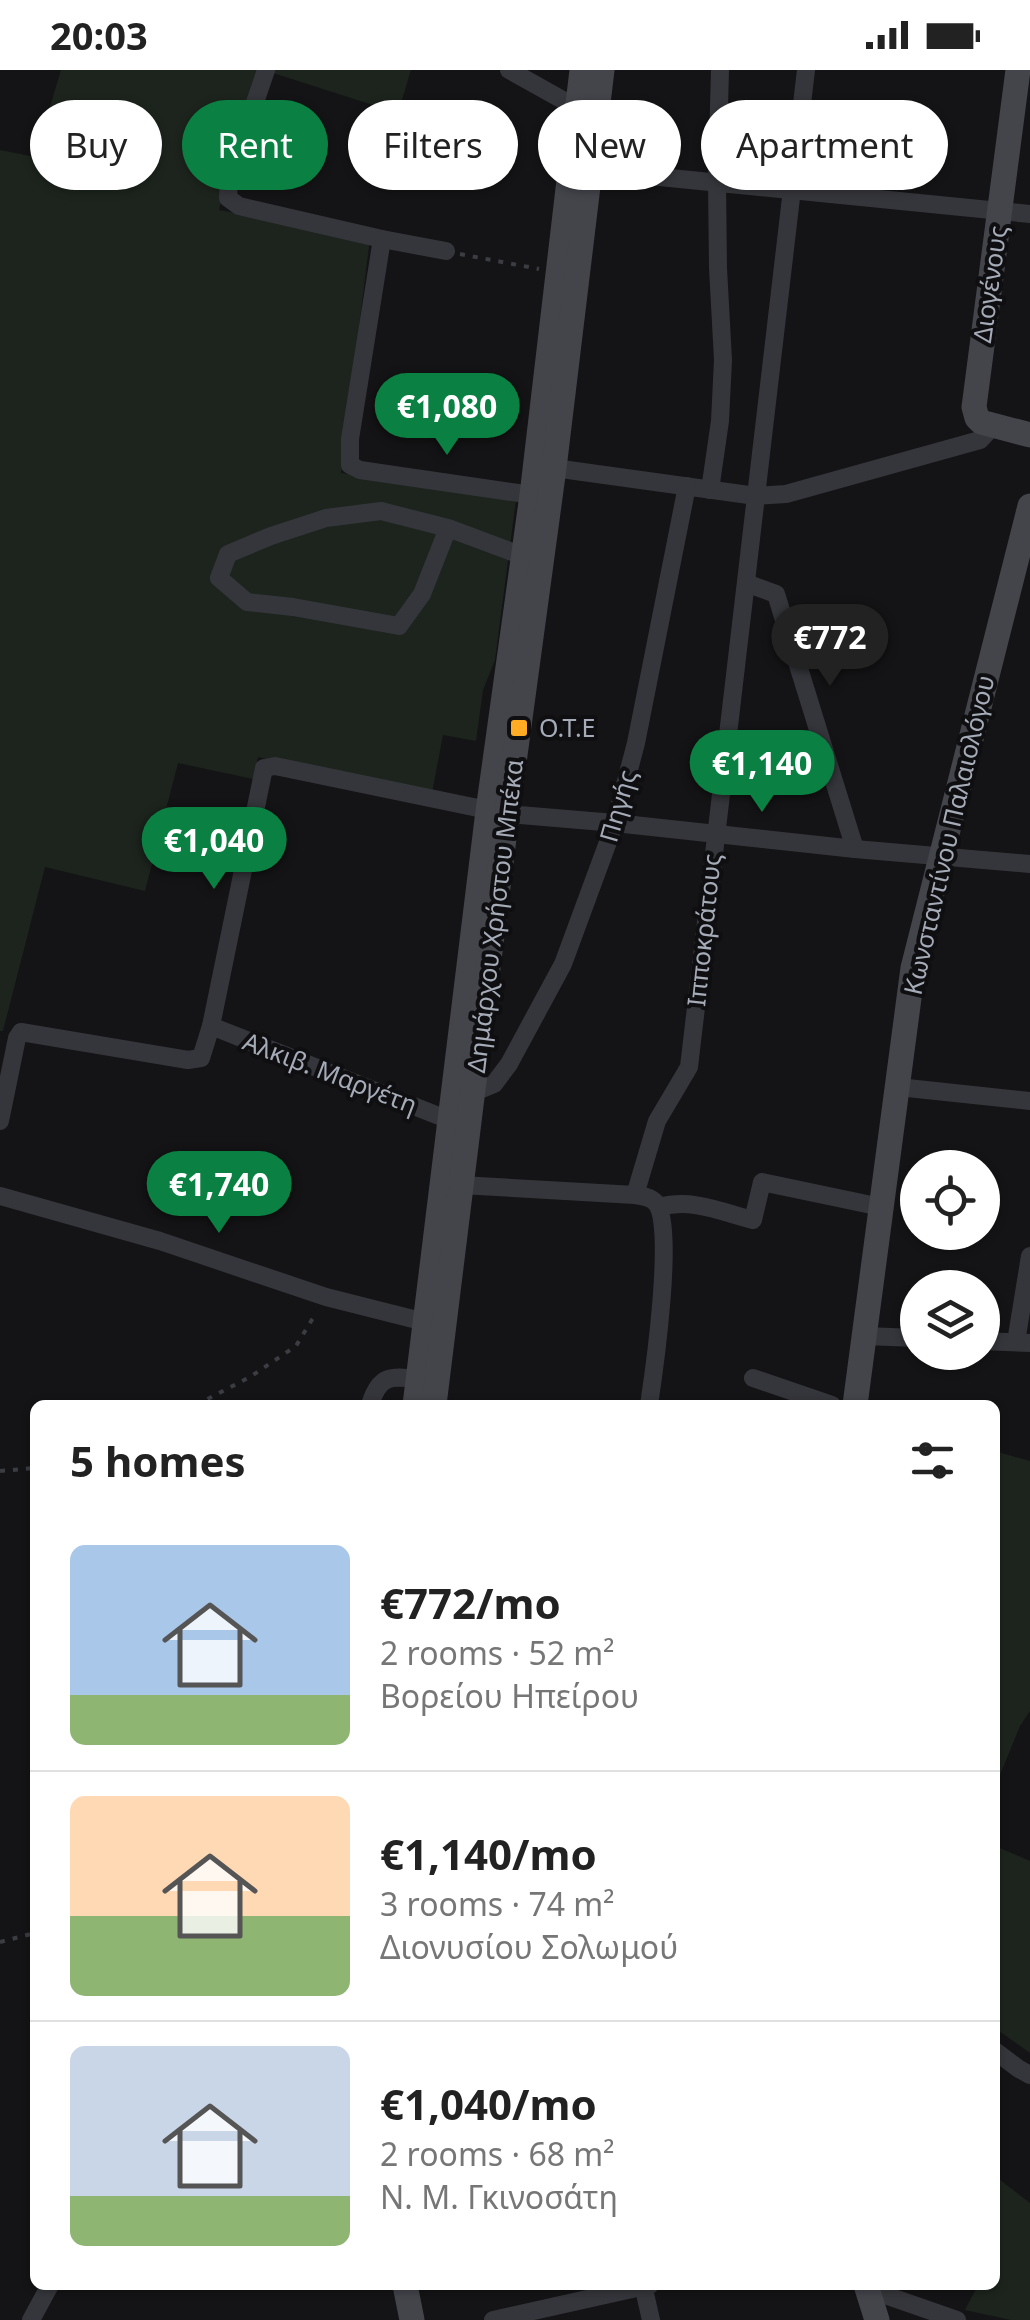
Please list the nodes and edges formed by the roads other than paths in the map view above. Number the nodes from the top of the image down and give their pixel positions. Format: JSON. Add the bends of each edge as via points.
{"nodes":[{"id":1,"x":266,"y":70,"type":"edge"},
{"id":2,"x":510,"y":70,"type":"edge"},
{"id":3,"x":582,"y":70,"type":"edge"},
{"id":4,"x":602,"y":70,"type":"edge"},
{"id":5,"x":720,"y":70,"type":"edge"},
{"id":6,"x":806,"y":70,"type":"edge"},
{"id":7,"x":1018,"y":70,"type":"edge"},
{"id":8,"x":563,"y":100,"type":"edge"},
{"id":9,"x":578,"y":100,"type":"edge"},
{"id":10,"x":595,"y":100,"type":"edge"},
{"id":11,"x":719,"y":100,"type":"edge"},
{"id":12,"x":576,"y":190,"type":"edge"},
{"id":13,"x":578,"y":190,"type":"edge"},
{"id":14,"x":717,"y":190,"type":"edge"},
{"id":15,"x":784,"y":190,"type":"edge"},
{"id":16,"x":792,"y":191,"type":"junction"},
{"id":17,"x":1000,"y":212,"type":"junction"},
{"id":18,"x":1030,"y":214,"type":"edge"},
{"id":19,"x":382,"y":239,"type":"junction"},
{"id":20,"x":446,"y":251,"type":"road end"},
{"id":21,"x":994,"y":426,"type":"junction"},
{"id":22,"x":1030,"y":434,"type":"edge"},
{"id":23,"x":554,"y":468,"type":"junction"},
{"id":24,"x":687,"y":486,"type":"junction"},
{"id":25,"x":710,"y":490,"type":"junction"},
{"id":26,"x":532,"y":494,"type":"junction"},
{"id":27,"x":756,"y":496,"type":"junction"},
{"id":28,"x":1030,"y":506,"type":"edge"},
{"id":29,"x":448,"y":528,"type":"junction"},
{"id":30,"x":524,"y":556,"type":"junction"},
{"id":31,"x":746,"y":584,"type":"junction"},
{"id":32,"x":497,"y":812,"type":"junction"},
{"id":33,"x":615,"y":823,"type":"junction"},
{"id":34,"x":715,"y":834,"type":"junction"},
{"id":35,"x":855,"y":849,"type":"junction"},
{"id":36,"x":941,"y":856,"type":"junction"},
{"id":37,"x":1030,"y":864,"type":"edge"},
{"id":38,"x":211,"y":1026,"type":"junction"},
{"id":39,"x":898,"y":1087,"type":"junction"},
{"id":40,"x":473,"y":1088,"type":"junction"},
{"id":41,"x":1030,"y":1101,"type":"edge"},
{"id":42,"x":449,"y":1120,"type":"junction"},
{"id":43,"x":0,"y":1121,"type":"edge"},
{"id":44,"x":461,"y":1186,"type":"junction"},
{"id":45,"x":635,"y":1195,"type":"junction"},
{"id":46,"x":0,"y":1196,"type":"edge"},
{"id":47,"x":881,"y":1206,"type":"junction"},
{"id":48,"x":660,"y":1207,"type":"junction"},
{"id":49,"x":1030,"y":1256,"type":"edge"},
{"id":50,"x":425,"y":1322,"type":"junction"},
{"id":51,"x":864,"y":1336,"type":"junction"},
{"id":52,"x":900,"y":1337,"type":"edge"},
{"id":53,"x":1023,"y":1342,"type":"edge"},
{"id":54,"x":753,"y":1378,"type":"dead end"},
{"id":55,"x":416,"y":1392,"type":"edge"},
{"id":56,"x":372,"y":1400,"type":"edge"},
{"id":57,"x":435,"y":1400,"type":"edge"},
{"id":58,"x":650,"y":1400,"type":"edge"},
{"id":59,"x":817,"y":1400,"type":"edge"},
{"id":60,"x":856,"y":1400,"type":"edge"},
{"id":61,"x":1000,"y":2055,"type":"edge"},
{"id":62,"x":1030,"y":2075,"type":"edge"},
{"id":63,"x":47,"y":2290,"type":"edge"},
{"id":64,"x":406,"y":2290,"type":"edge"},
{"id":65,"x":423,"y":2290,"type":"edge"},
{"id":66,"x":627,"y":2290,"type":"edge"},
{"id":67,"x":646,"y":2290,"type":"edge"},
{"id":68,"x":868,"y":2290,"type":"edge"},
{"id":69,"x":872,"y":2290,"type":"edge"},
{"id":70,"x":31,"y":2320,"type":"edge"},
{"id":71,"x":412,"y":2320,"type":"edge"},
{"id":72,"x":428,"y":2320,"type":"edge"},
{"id":73,"x":494,"y":2320,"type":"edge"},
{"id":74,"x":651,"y":2320,"type":"edge"},
{"id":75,"x":877,"y":2320,"type":"edge"},
{"id":76,"x":957,"y":2320,"type":"edge"}],
"edges":[{"from":1,"to":19,"type":"street","via":[[228,198]]},
{"from":2,"to":8,"type":"street"},
{"from":3,"to":9,"type":"main road","name":"Δημάρχου Χρήστου Μπέκα"},
{"from":4,"to":10,"type":"main road","name":"Δημάρχου Χρήστου Μπέκα"},
{"from":5,"to":11,"type":"street"},
{"from":6,"to":16,"type":"street","name":"Ιπποκράτους"},
{"from":7,"to":17,"type":"main road","name":"Διογένους"},
{"from":12,"to":26,"type":"main road","name":"Δημάρχου Χρήστου Μπέκα","via":[[558,272]]},
{"from":13,"to":23,"type":"main road","name":"Δημάρχου Χρήστου Μπέκα"},
{"from":14,"to":25,"type":"street","via":[[723,360]]},
{"from":15,"to":16,"type":"street"},
{"from":16,"to":17,"type":"street"},
{"from":16,"to":27,"type":"street","name":"Ιπποκράτους"},
{"from":17,"to":18,"type":"street"},
{"from":17,"to":21,"type":"main road","name":"Διογένους","via":[[974,407],[977,418]]},
{"from":19,"to":20,"type":"street"},
{"from":19,"to":26,"type":"street","via":[[350,465]]},
{"from":21,"to":22,"type":"main road"},
{"from":21,"to":27,"type":"street","via":[[980,440],[786,494]]},
{"from":23,"to":24,"type":"street"},
{"from":23,"to":32,"type":"main road","name":"Δημάρχου Χρήστου Μπέκα"},
{"from":24,"to":25,"type":"street"},
{"from":24,"to":33,"type":"street","name":"Πηγής"},
{"from":25,"to":27,"type":"street"},
{"from":26,"to":30,"type":"main road","name":"Δημάρχου Χρήστου Μπέκα"},
{"from":27,"to":31,"type":"street","name":"Ιπποκράτους"},
{"from":28,"to":36,"type":"main road","name":"Κωνσταντίνου Παλαιολόγου"},
{"from":29,"to":29,"type":"street","via":[[382,511],[326,518],[228,554],[220,578],[246,602],[399,626],[422,594]]},
{"from":29,"to":30,"type":"street"},
{"from":30,"to":32,"type":"main road","name":"Δημάρχου Χρήστου Μπέκα"},
{"from":31,"to":34,"type":"street","name":"Ιπποκράτους"},
{"from":31,"to":35,"type":"street","via":[[776,594]]},
{"from":32,"to":33,"type":"street"},
{"from":32,"to":38,"type":"street","via":[[264,768]]},
{"from":32,"to":40,"type":"main road","name":"Δημάρχου Χρήστου Μπέκα"},
{"from":32,"to":42,"type":"main road","name":"Δημάρχου Χρήστου Μπέκα"},
{"from":33,"to":34,"type":"street"},
{"from":33,"to":40,"type":"street","name":"Πηγής","via":[[563,964],[510,1064],[494,1084]]},
{"from":34,"to":35,"type":"street"},
{"from":34,"to":45,"type":"street","name":"Ιπποκράτους","via":[[689,1067],[657,1121]]},
{"from":35,"to":36,"type":"street"},
{"from":36,"to":37,"type":"street"},
{"from":36,"to":39,"type":"main road","name":"Κωνσταντίνου Παλαιολόγου","via":[[913,968]]},
{"from":38,"to":42,"type":"street","name":"Αλκιβ. Μαργέτη"},
{"from":38,"to":43,"type":"street","via":[[204,1054],[188,1060],[21,1032]]},
{"from":39,"to":41,"type":"street"},
{"from":39,"to":47,"type":"main road","name":"Κωνσταντίνου Παλαιολόγου"},
{"from":40,"to":44,"type":"main road","name":"Δημάρχου Χρήστου Μπέκα"},
{"from":42,"to":50,"type":"main road","name":"Δημάρχου Χρήστου Μπέκα"},
{"from":44,"to":45,"type":"street"},
{"from":44,"to":57,"type":"main road","name":"Δημάρχου Χρήστου Μπέκα"},
{"from":45,"to":48,"type":"street"},
{"from":46,"to":50,"type":"street"},
{"from":47,"to":48,"type":"street","via":[[762,1182],[752,1220],[686,1203]]},
{"from":47,"to":51,"type":"main road","name":"Κωνσταντίνου Παλαιολόγου"},
{"from":48,"to":58,"type":"street","via":[[662,1300]]},
{"from":49,"to":53,"type":"street"},
{"from":50,"to":55,"type":"main road","name":"Δημάρχου Χρήστου Μπέκα"},
{"from":51,"to":52,"type":"street"},
{"from":51,"to":60,"type":"main road","name":"Κωνσταντίνου Παλαιολόγου"},
{"from":54,"to":59,"type":"street"},
{"from":55,"to":56,"type":"street","via":[[392,1377],[380,1382]]},
{"from":61,"to":62,"type":"street"},
{"from":63,"to":70,"type":"street"},
{"from":64,"to":71,"type":"main road"},
{"from":65,"to":72,"type":"main road"},
{"from":66,"to":73,"type":"street"},
{"from":67,"to":74,"type":"street"},
{"from":68,"to":75,"type":"main road"},
{"from":69,"to":76,"type":"street"}]}
